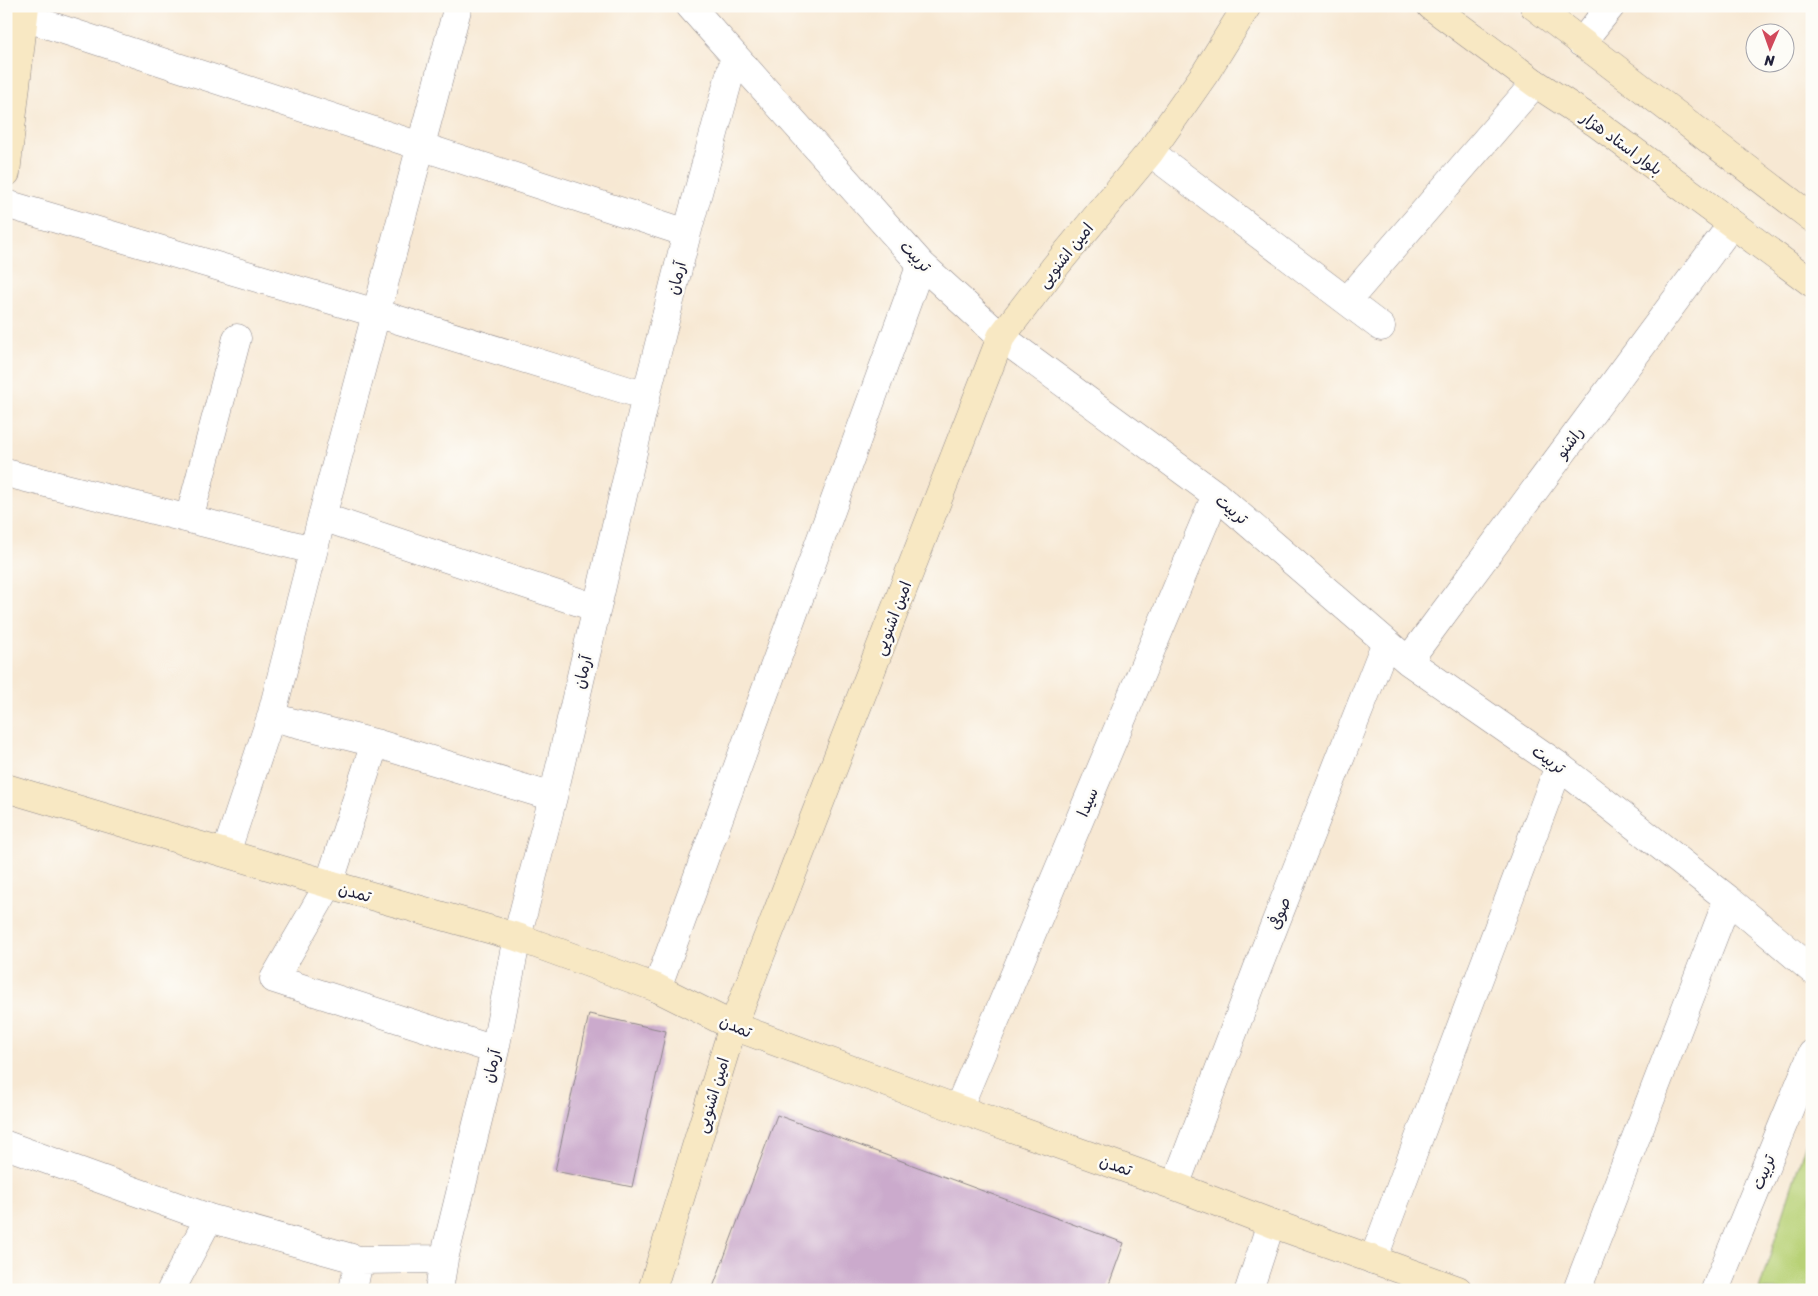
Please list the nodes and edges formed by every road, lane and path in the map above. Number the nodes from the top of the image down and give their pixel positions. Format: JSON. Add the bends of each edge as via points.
{"nodes":[{"id":1,"x":458,"y":6,"type":"edge"},
{"id":2,"x":690,"y":6,"type":"edge"},
{"id":3,"x":1246,"y":6,"type":"edge"},
{"id":4,"x":1431,"y":6,"type":"edge"},
{"id":5,"x":1534,"y":6,"type":"edge"},
{"id":6,"x":1611,"y":6,"type":"edge"},
{"id":7,"x":25,"y":12,"type":"edge"},
{"id":8,"x":1581,"y":42,"type":"junction"},
{"id":9,"x":735,"y":56,"type":"junction"},
{"id":10,"x":1535,"y":83,"type":"junction"},
{"id":11,"x":421,"y":147,"type":"junction"},
{"id":12,"x":1150,"y":152,"type":"junction"},
{"id":13,"x":6,"y":173,"type":"edge"},
{"id":14,"x":6,"y":204,"type":"edge"},
{"id":15,"x":1812,"y":218,"type":"edge"},
{"id":16,"x":1732,"y":224,"type":"junction"},
{"id":17,"x":687,"y":233,"type":"junction"},
{"id":18,"x":922,"y":264,"type":"junction"},
{"id":19,"x":1812,"y":283,"type":"edge"},
{"id":20,"x":1347,"y":301,"type":"junction"},
{"id":21,"x":376,"y":313,"type":"junction"},
{"id":22,"x":1381,"y":326,"type":"dead end"},
{"id":23,"x":1001,"y":336,"type":"junction"},
{"id":24,"x":237,"y":338,"type":"dead end"},
{"id":25,"x":646,"y":396,"type":"junction"},
{"id":26,"x":6,"y":473,"type":"edge"},
{"id":27,"x":1216,"y":495,"type":"junction"},
{"id":28,"x":322,"y":517,"type":"junction"},
{"id":29,"x":189,"y":519,"type":"junction"},
{"id":30,"x":313,"y":550,"type":"junction"},
{"id":31,"x":597,"y":608,"type":"junction"},
{"id":32,"x":1386,"y":642,"type":"junction"},
{"id":33,"x":1408,"y":661,"type":"junction"},
{"id":34,"x":271,"y":717,"type":"junction"},
{"id":35,"x":375,"y":743,"type":"junction"},
{"id":36,"x":1560,"y":766,"type":"junction"},
{"id":37,"x":6,"y":788,"type":"edge"},
{"id":38,"x":553,"y":797,"type":"junction"},
{"id":39,"x":226,"y":853,"type":"junction"},
{"id":40,"x":329,"y":884,"type":"junction"},
{"id":41,"x":1728,"y":899,"type":"junction"},
{"id":42,"x":517,"y":937,"type":"junction"},
{"id":43,"x":1812,"y":970,"type":"edge"},
{"id":44,"x":657,"y":988,"type":"junction"},
{"id":45,"x":733,"y":1026,"type":"junction"},
{"id":46,"x":495,"y":1050,"type":"junction"},
{"id":47,"x":1812,"y":1054,"type":"edge"},
{"id":48,"x":958,"y":1109,"type":"junction"},
{"id":49,"x":6,"y":1145,"type":"edge"},
{"id":50,"x":1175,"y":1186,"type":"junction"},
{"id":51,"x":209,"y":1218,"type":"junction"},
{"id":52,"x":1270,"y":1223,"type":"junction"},
{"id":53,"x":444,"y":1259,"type":"junction"},
{"id":54,"x":359,"y":1260,"type":"junction"},
{"id":55,"x":1373,"y":1260,"type":"junction"},
{"id":56,"x":171,"y":1290,"type":"edge"},
{"id":57,"x":353,"y":1290,"type":"edge"},
{"id":58,"x":439,"y":1290,"type":"edge"},
{"id":59,"x":652,"y":1290,"type":"edge"},
{"id":60,"x":1249,"y":1290,"type":"edge"},
{"id":61,"x":1458,"y":1290,"type":"edge"},
{"id":62,"x":1577,"y":1290,"type":"edge"},
{"id":63,"x":1715,"y":1290,"type":"edge"}],
"edges":[{"from":1,"to":11,"type":"street"},
{"from":2,"to":9,"type":"street","name":"تربیت"},
{"from":3,"to":12,"type":"street","name":"امین اشنویی","via":[[1206,72]]},
{"from":4,"to":10,"type":"street","name":"بلوار استاد هژار"},
{"from":5,"to":8,"type":"street"},
{"from":6,"to":8,"type":"street"},
{"from":7,"to":11,"type":"street"},
{"from":7,"to":13,"type":"street"},
{"from":8,"to":15,"type":"street"},
{"from":9,"to":17,"type":"street","name":"آرمان"},
{"from":9,"to":18,"type":"street","name":"تربیت"},
{"from":10,"to":16,"type":"street","name":"بلوار استاد هژار","via":[[1596,123]]},
{"from":10,"to":20,"type":"street"},
{"from":11,"to":17,"type":"street"},
{"from":11,"to":21,"type":"street"},
{"from":12,"to":20,"type":"street"},
{"from":12,"to":23,"type":"street","name":"امین اشنویی"},
{"from":14,"to":21,"type":"street"},
{"from":16,"to":19,"type":"street","name":"بلوار استاد هژار"},
{"from":16,"to":33,"type":"street","name":"راشنو"},
{"from":17,"to":25,"type":"street","name":"آرمان"},
{"from":18,"to":23,"type":"street","name":"تربیت"},
{"from":18,"to":44,"type":"street"},
{"from":20,"to":22,"type":"street"},
{"from":21,"to":25,"type":"street"},
{"from":21,"to":28,"type":"street"},
{"from":23,"to":27,"type":"street","name":"تربیت"},
{"from":23,"to":45,"type":"street","name":"امین اشنویی"},
{"from":24,"to":29,"type":"street"},
{"from":25,"to":31,"type":"street","name":"آرمان"},
{"from":26,"to":29,"type":"street"},
{"from":27,"to":32,"type":"street","name":"تربیت"},
{"from":27,"to":48,"type":"street","name":"سیدا"},
{"from":28,"to":30,"type":"street"},
{"from":28,"to":31,"type":"street"},
{"from":29,"to":30,"type":"street"},
{"from":30,"to":34,"type":"street"},
{"from":31,"to":38,"type":"street","name":"آرمان"},
{"from":32,"to":33,"type":"street","name":"تربیت"},
{"from":32,"to":50,"type":"street","name":"صوفی"},
{"from":33,"to":36,"type":"street","name":"تربیت"},
{"from":34,"to":35,"type":"street"},
{"from":34,"to":39,"type":"street"},
{"from":35,"to":38,"type":"street"},
{"from":35,"to":40,"type":"street"},
{"from":36,"to":41,"type":"street","name":"تربیت"},
{"from":36,"to":55,"type":"street"},
{"from":37,"to":39,"type":"street","name":"تمدن"},
{"from":38,"to":42,"type":"street","name":"آرمان"},
{"from":39,"to":40,"type":"street","name":"تمدن"},
{"from":40,"to":42,"type":"street","name":"تمدن"},
{"from":40,"to":46,"type":"street","via":[[274,979]]},
{"from":41,"to":43,"type":"street","name":"تربیت"},
{"from":41,"to":62,"type":"street"},
{"from":42,"to":44,"type":"street","name":"تمدن"},
{"from":42,"to":46,"type":"street","name":"آرمان"},
{"from":44,"to":45,"type":"street","name":"تمدن"},
{"from":45,"to":48,"type":"street","name":"تمدن"},
{"from":45,"to":59,"type":"street","name":"امین اشنویی"},
{"from":46,"to":53,"type":"street","name":"آرمان"},
{"from":47,"to":63,"type":"street","name":"تربیت"},
{"from":48,"to":50,"type":"street","name":"تمدن"},
{"from":49,"to":51,"type":"street"},
{"from":50,"to":52,"type":"street","name":"تمدن"},
{"from":51,"to":54,"type":"street"},
{"from":51,"to":56,"type":"street"},
{"from":52,"to":55,"type":"street","name":"تمدن"},
{"from":52,"to":60,"type":"street"},
{"from":53,"to":54,"type":"street"},
{"from":53,"to":58,"type":"street","name":"آرمان"},
{"from":54,"to":57,"type":"street"},
{"from":55,"to":61,"type":"street","name":"تمدن"}]}
